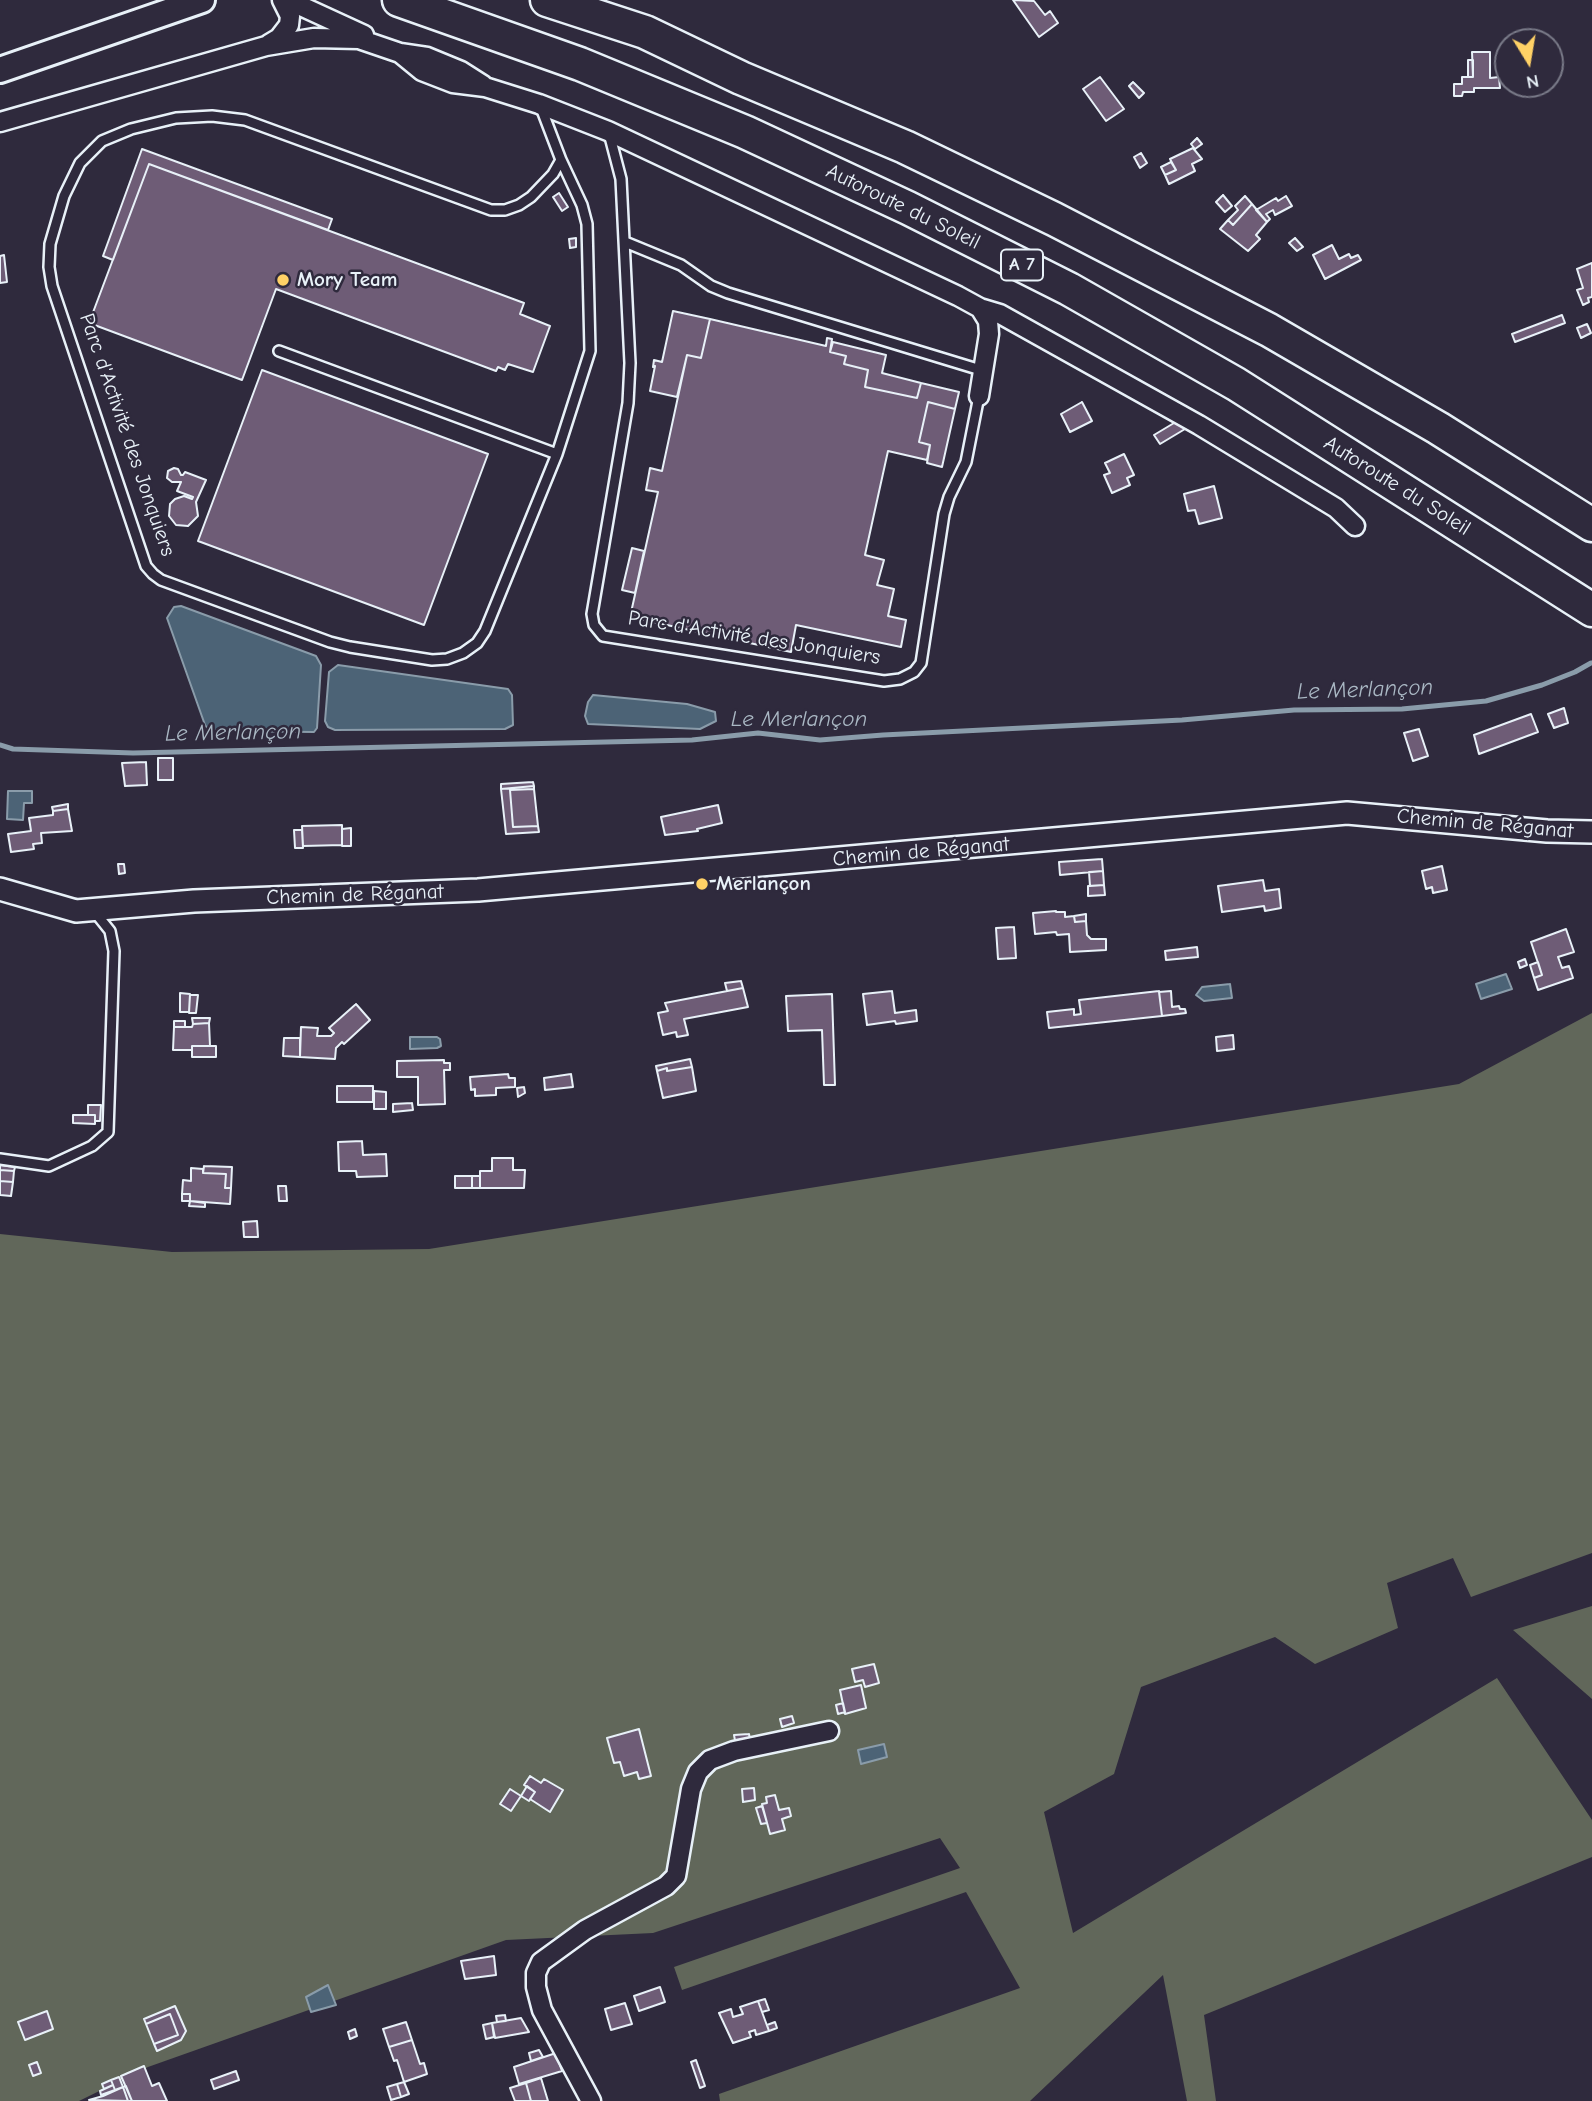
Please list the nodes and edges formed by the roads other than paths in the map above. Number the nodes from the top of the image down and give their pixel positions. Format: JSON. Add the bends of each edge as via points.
{"nodes":[{"id":1,"x":202,"y":0,"type":"edge"},
{"id":2,"x":282,"y":0,"type":"edge"},
{"id":3,"x":288,"y":0,"type":"edge"},
{"id":4,"x":547,"y":0,"type":"edge"},
{"id":5,"x":399,"y":2,"type":"edge"},
{"id":6,"x":265,"y":46,"type":"junction"},
{"id":7,"x":393,"y":50,"type":"junction"},
{"id":8,"x":0,"y":70,"type":"edge"},
{"id":9,"x":539,"y":104,"type":"junction"},
{"id":10,"x":0,"y":122,"type":"edge"},
{"id":11,"x":608,"y":131,"type":"junction"},
{"id":12,"x":561,"y":160,"type":"junction"},
{"id":13,"x":625,"y":242,"type":"junction"},
{"id":14,"x":980,"y":308,"type":"junction"},
{"id":15,"x":279,"y":351,"type":"dead end"},
{"id":16,"x":984,"y":371,"type":"junction"},
{"id":17,"x":979,"y":396,"type":"joint"},
{"id":18,"x":557,"y":454,"type":"junction"},
{"id":19,"x":1592,"y":525,"type":"edge"},
{"id":20,"x":1354,"y":526,"type":"dead end"},
{"id":21,"x":1592,"y":610,"type":"edge"},
{"id":22,"x":1592,"y":832,"type":"edge"},
{"id":23,"x":0,"y":889,"type":"edge"},
{"id":24,"x":93,"y":909,"type":"junction"},
{"id":25,"x":0,"y":1159,"type":"edge"},
{"id":26,"x":829,"y":1731,"type":"dead end"},
{"id":27,"x":591,"y":2101,"type":"edge"}],
"edges":[{"from":1,"to":8,"type":"main road"},
{"from":2,"to":6,"type":"street","via":[[289,25]]},
{"from":3,"to":7,"type":"street"},
{"from":4,"to":19,"type":"highway","via":[[645,32],[905,147],[1054,219],[1269,330]]},
{"from":5,"to":21,"type":"highway","name":"Autoroute du Soleil","number":"A 7","via":[[580,64],[744,132],[1069,289],[1236,384]]},
{"from":6,"to":7,"type":"street","via":[[340,37]]},
{"from":6,"to":10,"type":"street"},
{"from":7,"to":9,"type":"street","via":[[422,71],[453,83],[485,87]]},
{"from":9,"to":11,"type":"street"},
{"from":9,"to":12,"type":"lane","name":"Parc d'Activité des Jonquiers"},
{"from":11,"to":13,"type":"lane","name":"Parc d'Activité des Jonquiers","via":[[621,179]]},
{"from":11,"to":14,"type":"street"},
{"from":12,"to":18,"type":"lane","name":"Parc d'Activité des Jonquiers","via":[[587,224],[591,340]]},
{"from":12,"to":18,"type":"lane","name":"Parc d'Activité des Jonquiers","via":[[525,201],[505,210],[491,210],[245,120],[176,118],[102,141],[80,163],[64,196],[50,244],[49,267],[72,350],[146,566],[160,580],[290,628],[340,645],[432,660],[463,653],[485,631]]},
{"from":13,"to":16,"type":"lane","via":[[681,265],[728,293]]},
{"from":13,"to":17,"type":"lane","name":"Parc d'Activité des Jonquiers","via":[[628,403],[592,614],[603,636],[884,681],[914,672],[921,663],[944,514],[967,462]]},
{"from":14,"to":16,"type":"street","name":"Parc d'Activité des Jonquiers","via":[[989,327]]},
{"from":14,"to":20,"type":"street","via":[[1011,320],[1199,425],[1336,508]]},
{"from":15,"to":18,"type":"lane"},
{"from":16,"to":17,"type":"street","name":"Parc d'Activité des Jonquiers"},
{"from":22,"to":24,"type":"street","name":"Chemin de Réganat","via":[[1346,813],[492,889]]},
{"from":23,"to":24,"type":"street","name":"Chemin de Réganat","via":[[75,911]]},
{"from":24,"to":25,"type":"lane","via":[[110,931],[114,951],[108,1132],[92,1146],[49,1166]]},
{"from":26,"to":27,"type":"street","via":[[710,1760],[691,1789],[676,1876],[541,1962],[536,1987],[542,2010]]}]}
